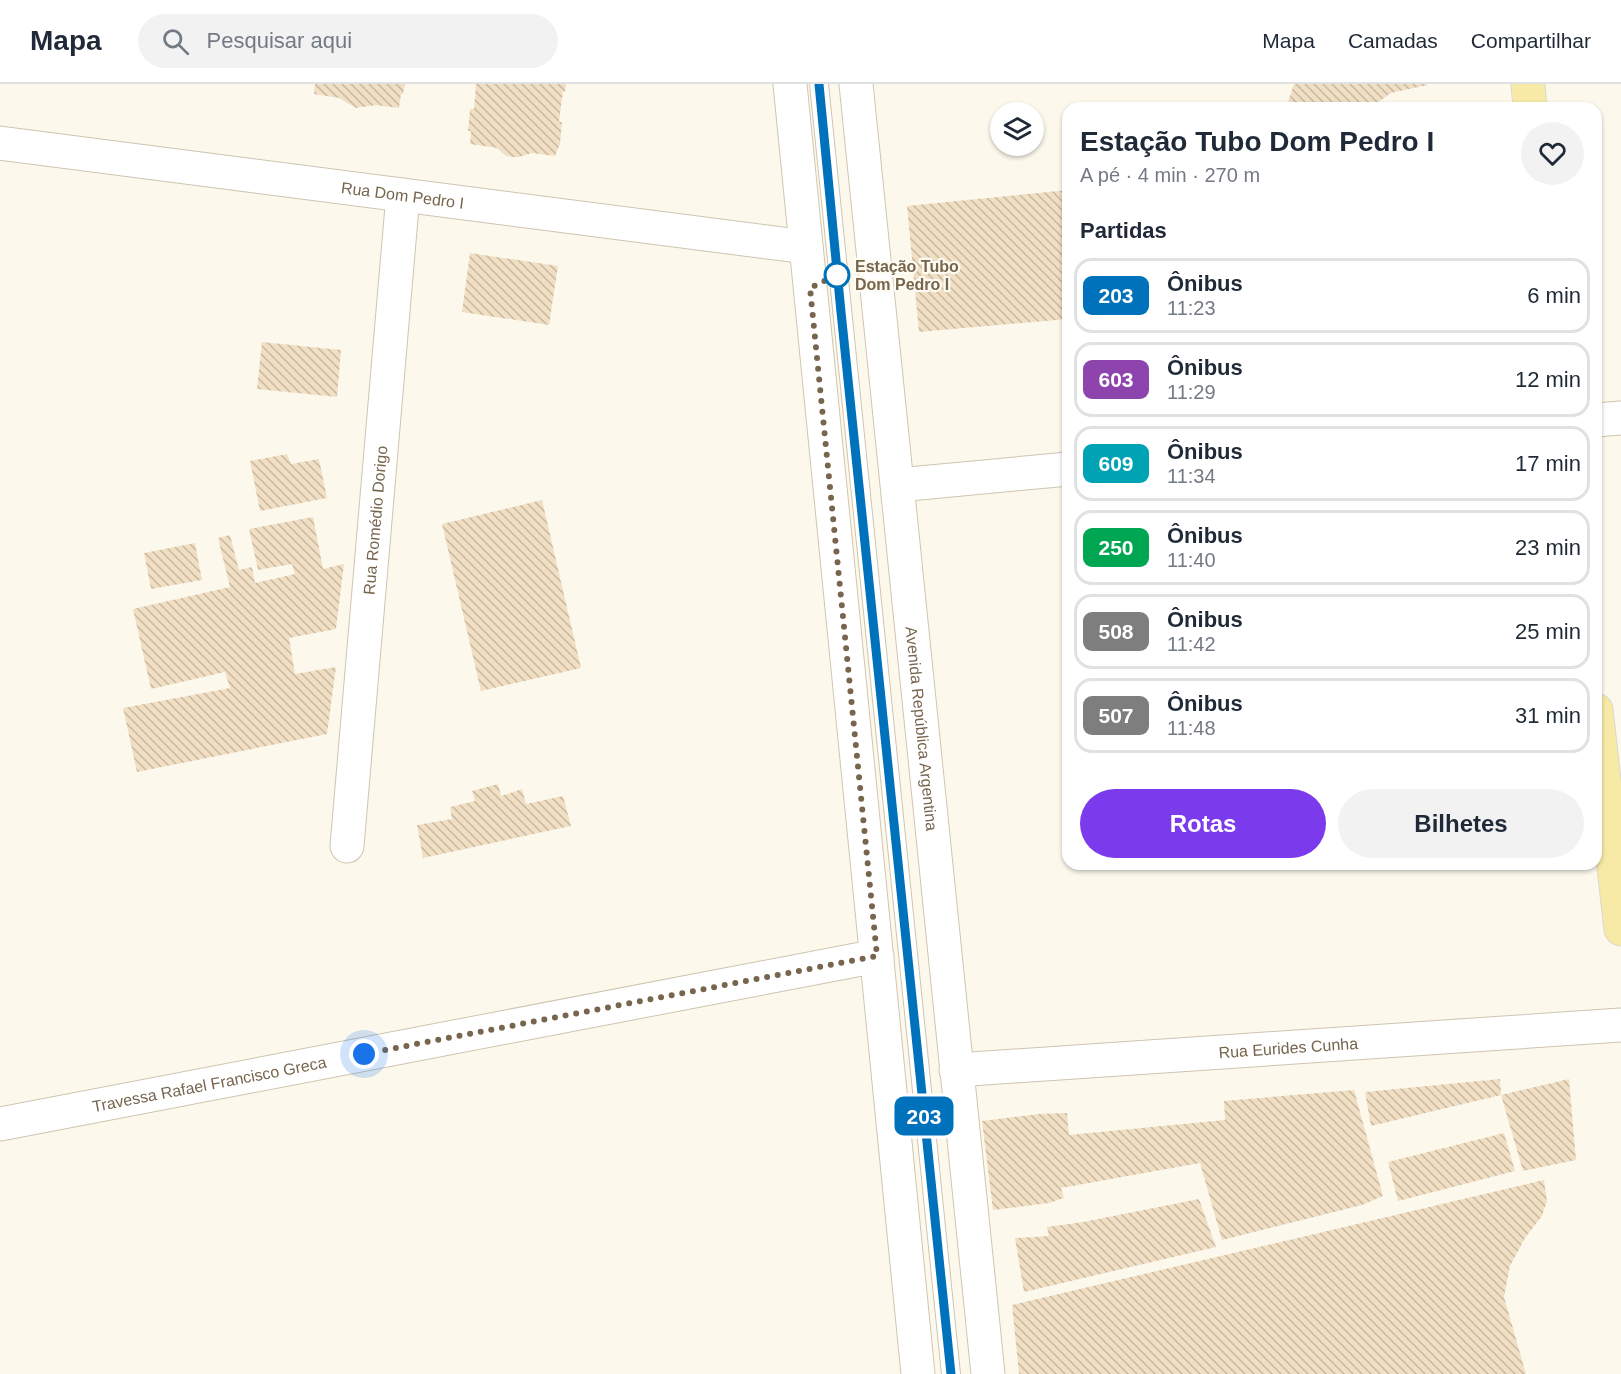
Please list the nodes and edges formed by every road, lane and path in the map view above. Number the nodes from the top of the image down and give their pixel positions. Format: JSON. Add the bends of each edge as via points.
{"nodes":[{"id":1,"x":790,"y":84,"type":"edge"},
{"id":2,"x":819,"y":84,"type":"edge"},
{"id":3,"x":856,"y":84,"type":"edge"},
{"id":4,"x":1528,"y":84,"type":"edge"},
{"id":5,"x":1530,"y":102,"type":"edge"},
{"id":6,"x":0,"y":143,"type":"edge"},
{"id":7,"x":403,"y":195,"type":"junction"},
{"id":8,"x":806,"y":247,"type":"junction"},
{"id":9,"x":1621,"y":418,"type":"edge"},
{"id":10,"x":1602,"y":420,"type":"edge"},
{"id":11,"x":1062,"y":470,"type":"edge"},
{"id":12,"x":898,"y":485,"type":"junction"},
{"id":13,"x":1602,"y":763,"type":"edge"},
{"id":14,"x":347,"y":846,"type":"dead end"},
{"id":15,"x":1621,"y":929,"type":"edge"},
{"id":16,"x":877,"y":956,"type":"junction"},
{"id":17,"x":1621,"y":1025,"type":"edge"},
{"id":18,"x":956,"y":1070,"type":"junction"},
{"id":19,"x":0,"y":1124,"type":"edge"},
{"id":20,"x":918,"y":1374,"type":"edge"},
{"id":21,"x":951,"y":1374,"type":"edge"},
{"id":22,"x":988,"y":1374,"type":"edge"}],
"edges":[{"from":1,"to":8,"type":"street"},
{"from":2,"to":21,"type":"lane"},
{"from":3,"to":12,"type":"street","name":"Avenida República Argentina"},
{"from":4,"to":5,"type":"main road"},
{"from":6,"to":7,"type":"street","name":"Rua Dom Pedro I"},
{"from":7,"to":8,"type":"street","name":"Rua Dom Pedro I"},
{"from":7,"to":14,"type":"street","name":"Rua Romédio Dorigo"},
{"from":8,"to":16,"type":"street"},
{"from":9,"to":10,"type":"street"},
{"from":11,"to":12,"type":"street"},
{"from":12,"to":18,"type":"street","name":"Avenida República Argentina"},
{"from":13,"to":15,"type":"main road"},
{"from":16,"to":19,"type":"street","name":"Travessa Rafael Francisco Greca"},
{"from":16,"to":20,"type":"street"},
{"from":17,"to":18,"type":"street","name":"Rua Eurides Cunha"},
{"from":18,"to":22,"type":"street","name":"Avenida República Argentina"}]}
